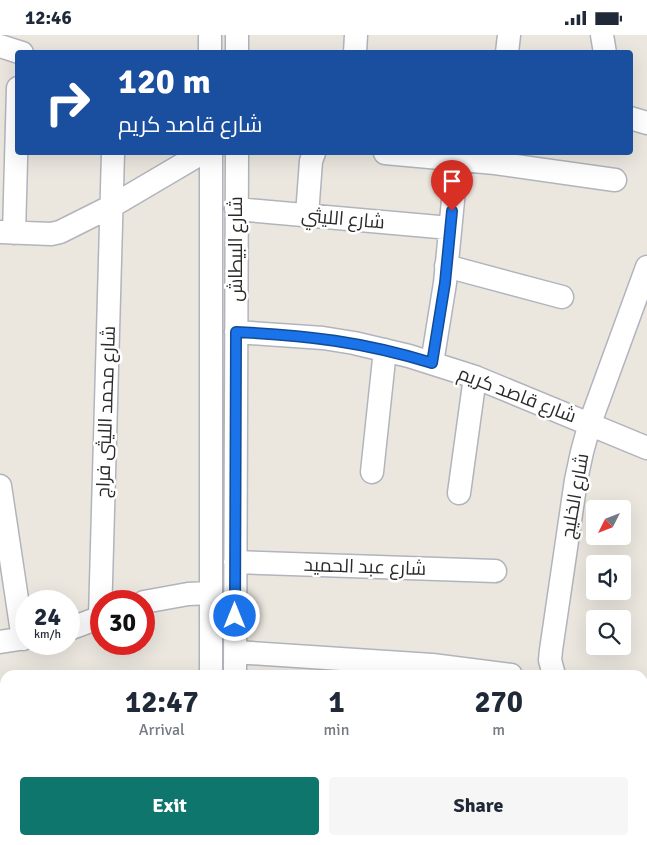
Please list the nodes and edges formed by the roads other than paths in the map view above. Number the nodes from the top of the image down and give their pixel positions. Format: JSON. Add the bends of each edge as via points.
{"nodes":[{"id":1,"x":210,"y":35,"type":"edge"},
{"id":2,"x":237,"y":35,"type":"edge"},
{"id":3,"x":356,"y":35,"type":"edge"},
{"id":4,"x":509,"y":35,"type":"edge"},
{"id":5,"x":602,"y":35,"type":"edge"},
{"id":6,"x":210,"y":50,"type":"edge"},
{"id":7,"x":237,"y":50,"type":"edge"},
{"id":8,"x":355,"y":50,"type":"edge"},
{"id":9,"x":507,"y":50,"type":"edge"},
{"id":10,"x":604,"y":50,"type":"edge"},
{"id":11,"x":633,"y":119,"type":"edge"},
{"id":12,"x":647,"y":123,"type":"edge"},
{"id":13,"x":15,"y":128,"type":"edge"},
{"id":14,"x":113,"y":155,"type":"edge"},
{"id":15,"x":199,"y":155,"type":"edge"},
{"id":16,"x":210,"y":155,"type":"edge"},
{"id":17,"x":237,"y":155,"type":"edge"},
{"id":18,"x":313,"y":155,"type":"edge"},
{"id":19,"x":409,"y":155,"type":"edge"},
{"id":20,"x":496,"y":158,"type":"edge"},
{"id":21,"x":457,"y":159,"type":"junction"},
{"id":22,"x":615,"y":180,"type":"dead end"},
{"id":23,"x":112,"y":207,"type":"junction"},
{"id":24,"x":236,"y":209,"type":"junction"},
{"id":25,"x":307,"y":215,"type":"junction"},
{"id":26,"x":450,"y":228,"type":"junction"},
{"id":27,"x":210,"y":231,"type":"junction"},
{"id":28,"x":236,"y":232,"type":"junction"},
{"id":29,"x":7,"y":233,"type":"edge"},
{"id":30,"x":446,"y":266,"type":"junction"},
{"id":31,"x":647,"y":267,"type":"edge"},
{"id":32,"x":562,"y":297,"type":"dead end"},
{"id":33,"x":236,"y":332,"type":"junction"},
{"id":34,"x":385,"y":350,"type":"junction"},
{"id":35,"x":432,"y":363,"type":"junction"},
{"id":36,"x":475,"y":377,"type":"junction"},
{"id":37,"x":590,"y":423,"type":"junction"},
{"id":38,"x":647,"y":448,"type":"edge"},
{"id":39,"x":372,"y":472,"type":"dead end"},
{"id":40,"x":0,"y":486,"type":"edge"},
{"id":41,"x":460,"y":493,"type":"dead end"},
{"id":42,"x":235,"y":563,"type":"junction"},
{"id":43,"x":495,"y":571,"type":"dead end"},
{"id":44,"x":17,"y":590,"type":"edge"},
{"id":45,"x":102,"y":590,"type":"edge"},
{"id":46,"x":211,"y":593,"type":"junction"},
{"id":47,"x":155,"y":600,"type":"edge"},
{"id":48,"x":15,"y":640,"type":"edge"},
{"id":49,"x":0,"y":642,"type":"edge"},
{"id":50,"x":235,"y":652,"type":"junction"},
{"id":51,"x":211,"y":670,"type":"edge"},
{"id":52,"x":235,"y":670,"type":"edge"},
{"id":53,"x":472,"y":670,"type":"edge"},
{"id":54,"x":553,"y":670,"type":"edge"}],
"edges":[{"from":1,"to":6,"type":"street"},
{"from":2,"to":7,"type":"street"},
{"from":3,"to":8,"type":"street"},
{"from":4,"to":9,"type":"street"},
{"from":5,"to":10,"type":"street"},
{"from":11,"to":12,"type":"street"},
{"from":13,"to":29,"type":"street"},
{"from":14,"to":23,"type":"street","name":"شارع محمد الليثى فراج"},
{"from":15,"to":23,"type":"street"},
{"from":16,"to":27,"type":"street","name":"شارع البيطاش"},
{"from":17,"to":24,"type":"street","name":"شارع البيطاش"},
{"from":18,"to":25,"type":"street"},
{"from":19,"to":21,"type":"street"},
{"from":20,"to":21,"type":"street"},
{"from":20,"to":22,"type":"street"},
{"from":21,"to":26,"type":"street"},
{"from":23,"to":29,"type":"street","via":[[60,232]]},
{"from":23,"to":45,"type":"street","name":"شارع محمد الليثى فراج"},
{"from":24,"to":25,"type":"street","name":"شارع الليثي"},
{"from":24,"to":28,"type":"street","name":"شارع البيطاش"},
{"from":25,"to":26,"type":"street","name":"شارع الليثي"},
{"from":26,"to":30,"type":"street"},
{"from":27,"to":28,"type":"street"},
{"from":27,"to":46,"type":"street","name":"شارع البيطاش"},
{"from":28,"to":33,"type":"street","name":"شارع البيطاش"},
{"from":30,"to":32,"type":"street"},
{"from":30,"to":35,"type":"street"},
{"from":31,"to":37,"type":"street","name":"شارع الخليج"},
{"from":33,"to":34,"type":"street","name":"شارع قاصد كريم","via":[[323,338]]},
{"from":33,"to":42,"type":"street","name":"شارع البيطاش"},
{"from":34,"to":35,"type":"street","name":"شارع قاصد كريم"},
{"from":34,"to":39,"type":"street"},
{"from":35,"to":36,"type":"street","name":"شارع قاصد كريم"},
{"from":36,"to":37,"type":"street","name":"شارع قاصد كريم"},
{"from":36,"to":41,"type":"street"},
{"from":37,"to":38,"type":"street","name":"شارع قاصد كريم"},
{"from":37,"to":54,"type":"street","name":"شارع الخليج","via":[[576,480],[551,650]]},
{"from":40,"to":44,"type":"street"},
{"from":42,"to":43,"type":"street","name":"شارع عبد الحميد"},
{"from":42,"to":50,"type":"street","name":"شارع البيطاش"},
{"from":46,"to":47,"type":"street"},
{"from":46,"to":51,"type":"street","name":"شارع البيطاش"},
{"from":48,"to":49,"type":"street"},
{"from":50,"to":52,"type":"street","name":"شارع البيطاش"},
{"from":50,"to":53,"type":"street"}]}
